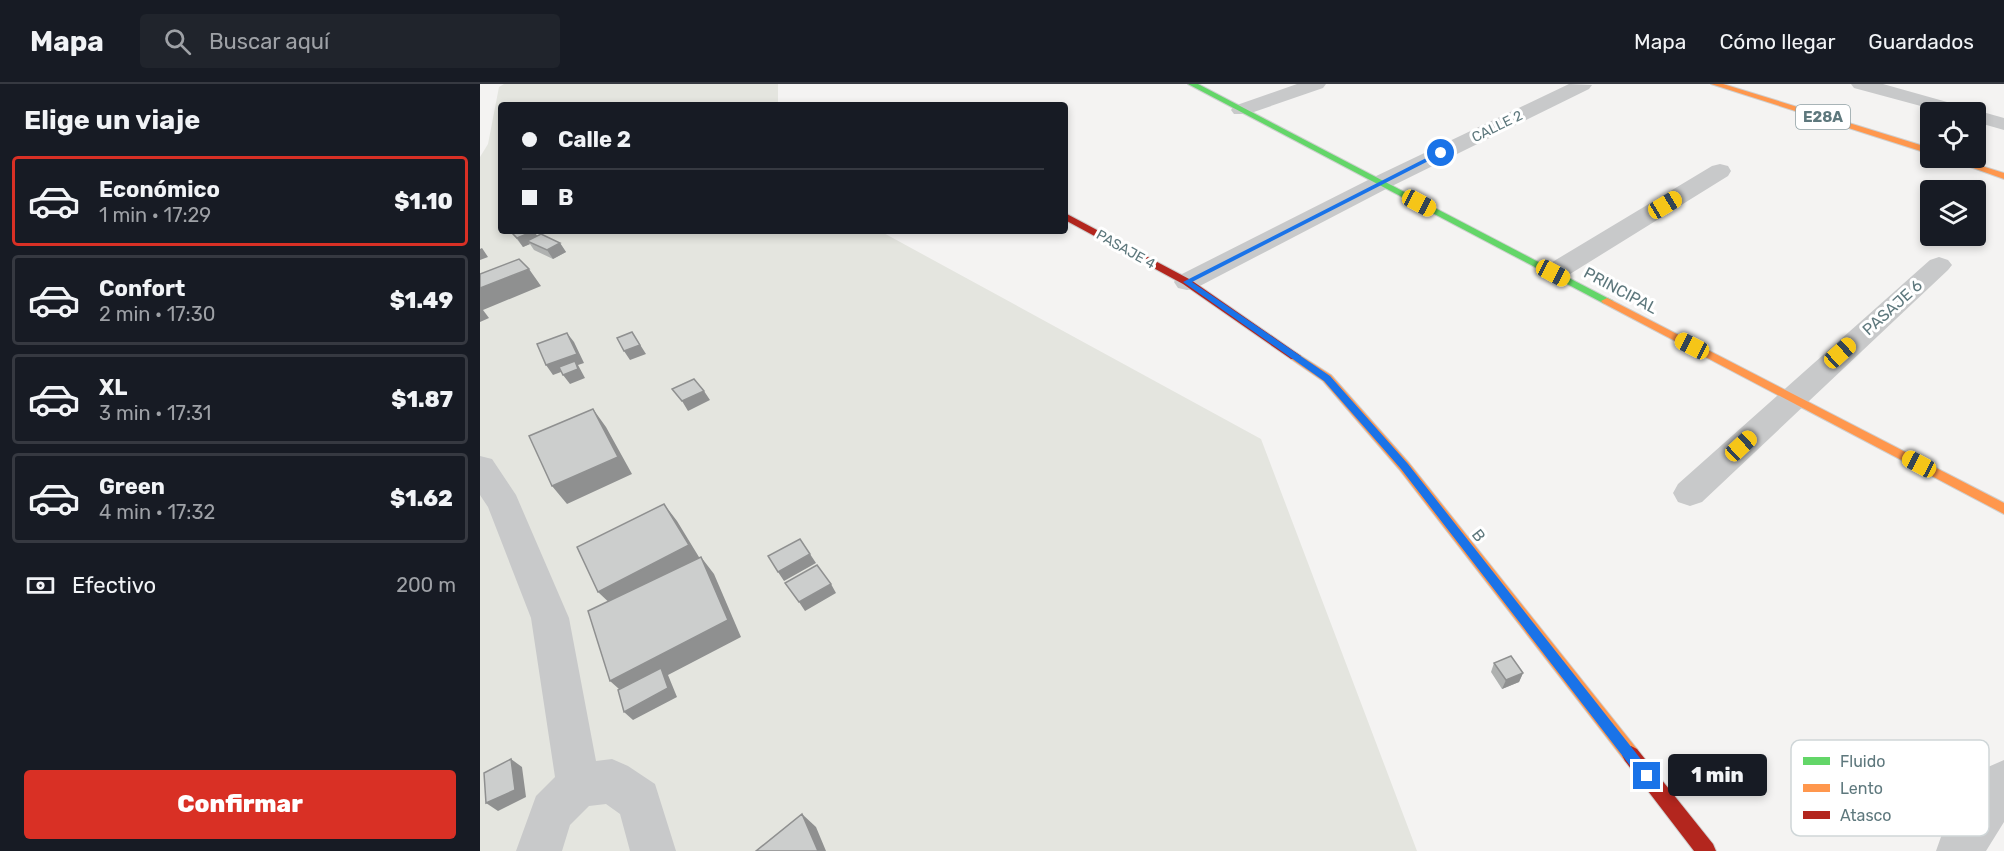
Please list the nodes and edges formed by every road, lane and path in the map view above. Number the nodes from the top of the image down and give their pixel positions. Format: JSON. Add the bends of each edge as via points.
{"nodes":[{"id":1,"x":1192,"y":84,"type":"edge"},
{"id":2,"x":1316,"y":84,"type":"edge"},
{"id":3,"x":1715,"y":84,"type":"edge"},
{"id":4,"x":1861,"y":84,"type":"edge"},
{"id":5,"x":1582,"y":85,"type":"edge"},
{"id":6,"x":1927,"y":102,"type":"edge"},
{"id":7,"x":1241,"y":111,"type":"junction"},
{"id":8,"x":1986,"y":119,"type":"edge"},
{"id":9,"x":2004,"y":124,"type":"edge"},
{"id":10,"x":1920,"y":148,"type":"edge"},
{"id":11,"x":1979,"y":168,"type":"edge"},
{"id":12,"x":1720,"y":171,"type":"dead end"},
{"id":13,"x":2004,"y":176,"type":"edge"},
{"id":14,"x":1380,"y":183,"type":"junction"},
{"id":15,"x":1068,"y":218,"type":"edge"},
{"id":16,"x":1939,"y":265,"type":"dead end"},
{"id":17,"x":1553,"y":273,"type":"junction"},
{"id":18,"x":1187,"y":282,"type":"junction"},
{"id":19,"x":1791,"y":398,"type":"junction"},
{"id":20,"x":480,"y":468,"type":"edge"},
{"id":21,"x":1690,"y":493,"type":"dead end"},
{"id":22,"x":2004,"y":508,"type":"edge"},
{"id":23,"x":2004,"y":782,"type":"edge"},
{"id":24,"x":578,"y":785,"type":"junction"},
{"id":25,"x":1989,"y":805,"type":"edge"},
{"id":26,"x":1969,"y":836,"type":"edge"},
{"id":27,"x":540,"y":851,"type":"edge"},
{"id":28,"x":653,"y":851,"type":"edge"},
{"id":29,"x":1706,"y":851,"type":"edge"},
{"id":30,"x":1959,"y":851,"type":"edge"}],
"edges":[{"from":1,"to":7,"type":"main road","name":"PRINCIPAL"},
{"from":2,"to":7,"type":"street"},
{"from":3,"to":10,"type":"main road","number":"E28A"},
{"from":4,"to":6,"type":"street"},
{"from":5,"to":14,"type":"street","name":"CALLE 2"},
{"from":7,"to":14,"type":"main road","name":"PRINCIPAL"},
{"from":8,"to":9,"type":"street"},
{"from":11,"to":13,"type":"main road"},
{"from":12,"to":17,"type":"street"},
{"from":14,"to":17,"type":"main road","name":"PRINCIPAL"},
{"from":14,"to":18,"type":"street","name":"CALLE 2"},
{"from":15,"to":18,"type":"main road","name":"PASAJE 4"},
{"from":16,"to":19,"type":"street","name":"PASAJE 6"},
{"from":17,"to":19,"type":"main road","name":"PRINCIPAL"},
{"from":18,"to":29,"type":"main road","name":"B","via":[[1327,378],[1404,466]]},
{"from":19,"to":21,"type":"street","name":"PASAJE 6"},
{"from":19,"to":22,"type":"main road","name":"PRINCIPAL"},
{"from":20,"to":24,"type":"street","via":[[504,504],[550,618]]},
{"from":23,"to":25,"type":"street"},
{"from":24,"to":27,"type":"street","via":[[552,812]]},
{"from":24,"to":28,"type":"street","via":[[612,782],[639,800]]},
{"from":26,"to":30,"type":"street"}]}
